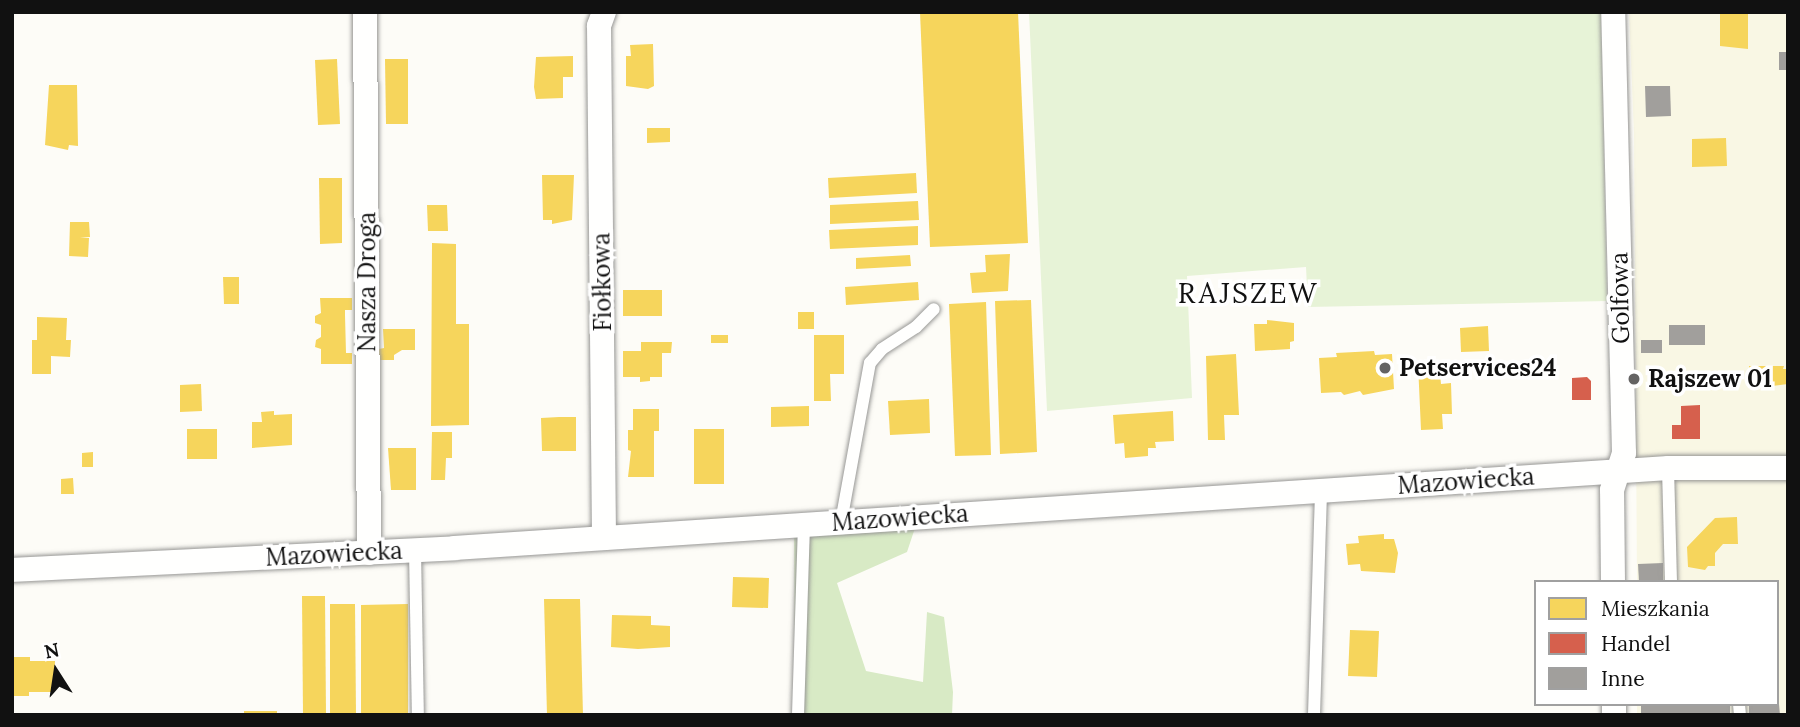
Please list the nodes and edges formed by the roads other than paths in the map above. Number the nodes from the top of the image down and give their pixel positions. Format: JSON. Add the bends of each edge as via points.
{"nodes":[{"id":1,"x":365,"y":12,"type":"edge"},
{"id":2,"x":1613,"y":12,"type":"edge"},
{"id":3,"x":601,"y":19,"type":"edge"},
{"id":4,"x":934,"y":309,"type":"dead end"},
{"id":5,"x":1668,"y":468,"type":"junction"},
{"id":6,"x":1788,"y":468,"type":"edge"},
{"id":7,"x":1617,"y":471,"type":"junction"},
{"id":8,"x":1321,"y":490,"type":"junction"},
{"id":9,"x":841,"y":522,"type":"junction"},
{"id":10,"x":804,"y":524,"type":"junction"},
{"id":11,"x":604,"y":538,"type":"junction"},
{"id":12,"x":415,"y":550,"type":"junction"},
{"id":13,"x":369,"y":552,"type":"junction"},
{"id":14,"x":12,"y":570,"type":"edge"},
{"id":15,"x":1613,"y":580,"type":"edge"},
{"id":16,"x":1671,"y":580,"type":"edge"},
{"id":17,"x":418,"y":715,"type":"edge"},
{"id":18,"x":798,"y":715,"type":"edge"},
{"id":19,"x":1314,"y":715,"type":"edge"}],
"edges":[{"from":1,"to":13,"type":"street","name":"Nasza Droga"},
{"from":2,"to":7,"type":"street","name":"Golfowa","via":[[1624,453]]},
{"from":3,"to":11,"type":"street","name":"Fiołkowa"},
{"from":4,"to":9,"type":"lane","via":[[870,363]]},
{"from":5,"to":6,"type":"street","name":"Mazowiecka"},
{"from":5,"to":7,"type":"street","name":"Mazowiecka"},
{"from":5,"to":16,"type":"lane"},
{"from":7,"to":8,"type":"street","name":"Mazowiecka"},
{"from":7,"to":15,"type":"street","name":"Golfowa","via":[[1612,490]]},
{"from":8,"to":9,"type":"street","name":"Mazowiecka"},
{"from":8,"to":19,"type":"lane"},
{"from":9,"to":10,"type":"street","name":"Mazowiecka"},
{"from":10,"to":11,"type":"street","name":"Mazowiecka"},
{"from":10,"to":18,"type":"lane"},
{"from":11,"to":12,"type":"street","name":"Mazowiecka"},
{"from":12,"to":13,"type":"street","name":"Mazowiecka"},
{"from":12,"to":17,"type":"lane"},
{"from":13,"to":14,"type":"street","name":"Mazowiecka"}]}
